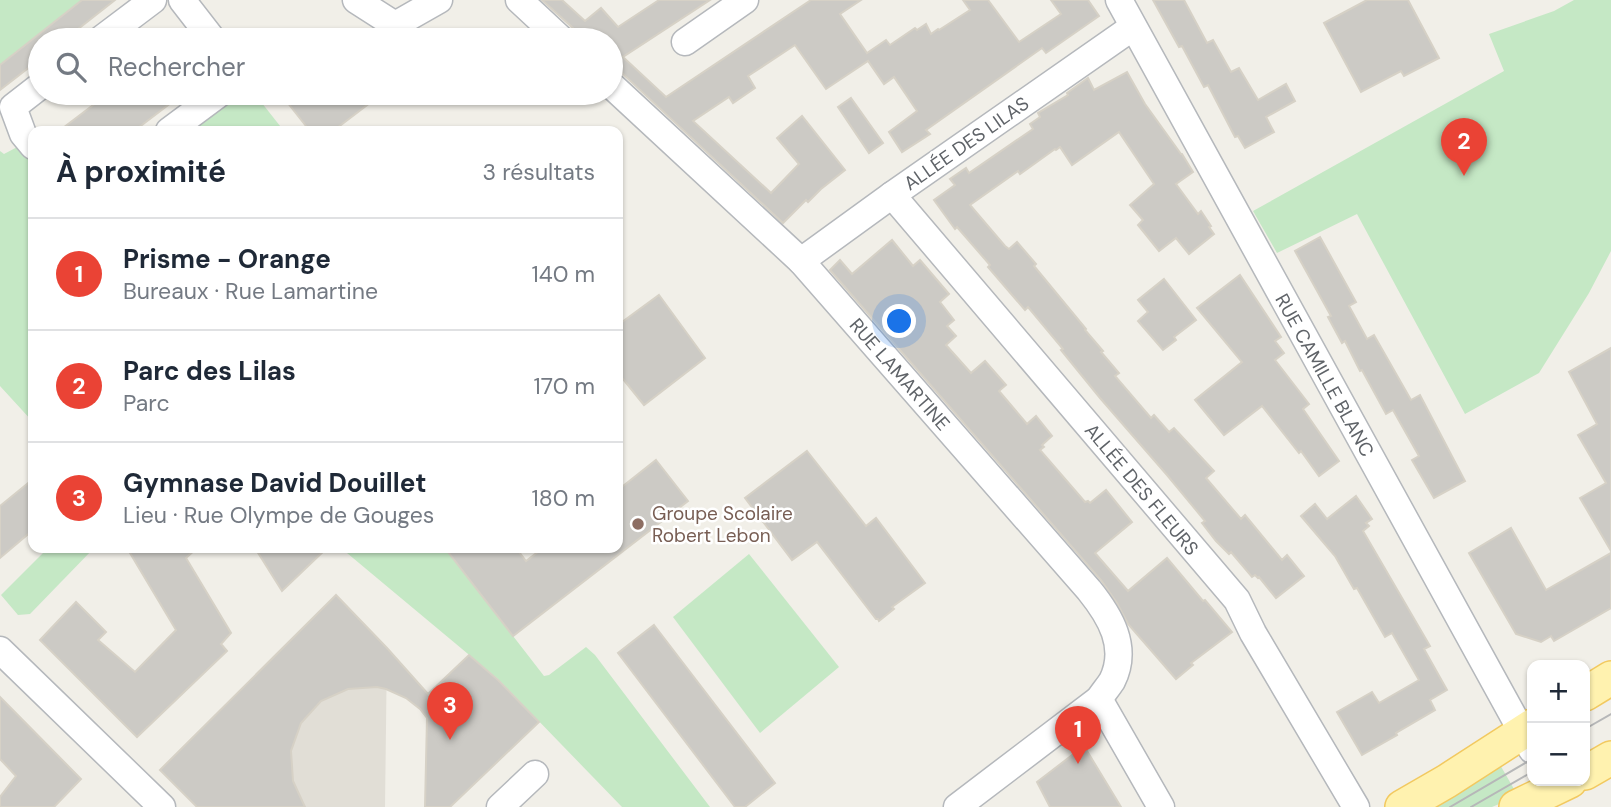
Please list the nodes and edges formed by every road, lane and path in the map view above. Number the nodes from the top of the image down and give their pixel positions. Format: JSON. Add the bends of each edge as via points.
{"nodes":[{"id":1,"x":153,"y":0,"type":"edge"},
{"id":2,"x":183,"y":0,"type":"edge"},
{"id":3,"x":356,"y":0,"type":"edge"},
{"id":4,"x":439,"y":0,"type":"edge"},
{"id":5,"x":519,"y":0,"type":"edge"},
{"id":6,"x":745,"y":0,"type":"edge"},
{"id":7,"x":1119,"y":0,"type":"edge"},
{"id":8,"x":1133,"y":27,"type":"junction"},
{"id":9,"x":116,"y":28,"type":"edge"},
{"id":10,"x":203,"y":28,"type":"edge"},
{"id":11,"x":549,"y":28,"type":"edge"},
{"id":12,"x":685,"y":42,"type":"dead end"},
{"id":13,"x":28,"y":95,"type":"edge"},
{"id":14,"x":623,"y":96,"type":"edge"},
{"id":15,"x":204,"y":105,"type":"edge"},
{"id":16,"x":176,"y":126,"type":"edge"},
{"id":17,"x":28,"y":140,"type":"edge"},
{"id":18,"x":892,"y":195,"type":"junction"},
{"id":19,"x":801,"y":261,"type":"junction"},
{"id":20,"x":0,"y":650,"type":"edge"},
{"id":21,"x":1611,"y":678,"type":"edge"},
{"id":22,"x":1590,"y":691,"type":"edge"},
{"id":23,"x":1099,"y":699,"type":"junction"},
{"id":24,"x":1527,"y":732,"type":"edge"},
{"id":25,"x":1527,"y":737,"type":"edge"},
{"id":26,"x":1611,"y":758,"type":"edge"},
{"id":27,"x":1590,"y":770,"type":"edge"},
{"id":28,"x":535,"y":774,"type":"dead end"},
{"id":29,"x":1554,"y":786,"type":"edge"},
{"id":30,"x":162,"y":807,"type":"edge"},
{"id":31,"x":500,"y":807,"type":"edge"},
{"id":32,"x":957,"y":807,"type":"edge"},
{"id":33,"x":1161,"y":807,"type":"edge"},
{"id":34,"x":1356,"y":807,"type":"edge"},
{"id":35,"x":1402,"y":807,"type":"edge"},
{"id":36,"x":1516,"y":807,"type":"edge"}],
"edges":[{"from":1,"to":9,"type":"street"},
{"from":2,"to":10,"type":"street"},
{"from":3,"to":4,"type":"street","via":[[395,25]]},
{"from":5,"to":11,"type":"street"},
{"from":6,"to":12,"type":"street"},
{"from":7,"to":8,"type":"street","name":"RUE CAMILLE BLANC"},
{"from":8,"to":18,"type":"street","name":"ALLÉE DES LILAS"},
{"from":8,"to":24,"type":"street","name":"RUE CAMILLE BLANC"},
{"from":13,"to":17,"type":"street","via":[[13,107]]},
{"from":14,"to":19,"type":"street","name":"RUE LAMARTINE"},
{"from":15,"to":16,"type":"street"},
{"from":18,"to":19,"type":"street","name":"ALLÉE DES LILAS"},
{"from":18,"to":34,"type":"street","name":"ALLÉE DES FLEURS","via":[[1237,600]]},
{"from":19,"to":23,"type":"street","name":"RUE LAMARTINE","via":[[1105,609],[1119,656]]},
{"from":20,"to":30,"type":"street"},
{"from":21,"to":22,"type":"main road"},
{"from":23,"to":32,"type":"street","name":"RUE LAMARTINE"},
{"from":23,"to":33,"type":"street"},
{"from":25,"to":35,"type":"main road"},
{"from":26,"to":27,"type":"main road"},
{"from":28,"to":31,"type":"street"},
{"from":29,"to":36,"type":"main road"}]}
